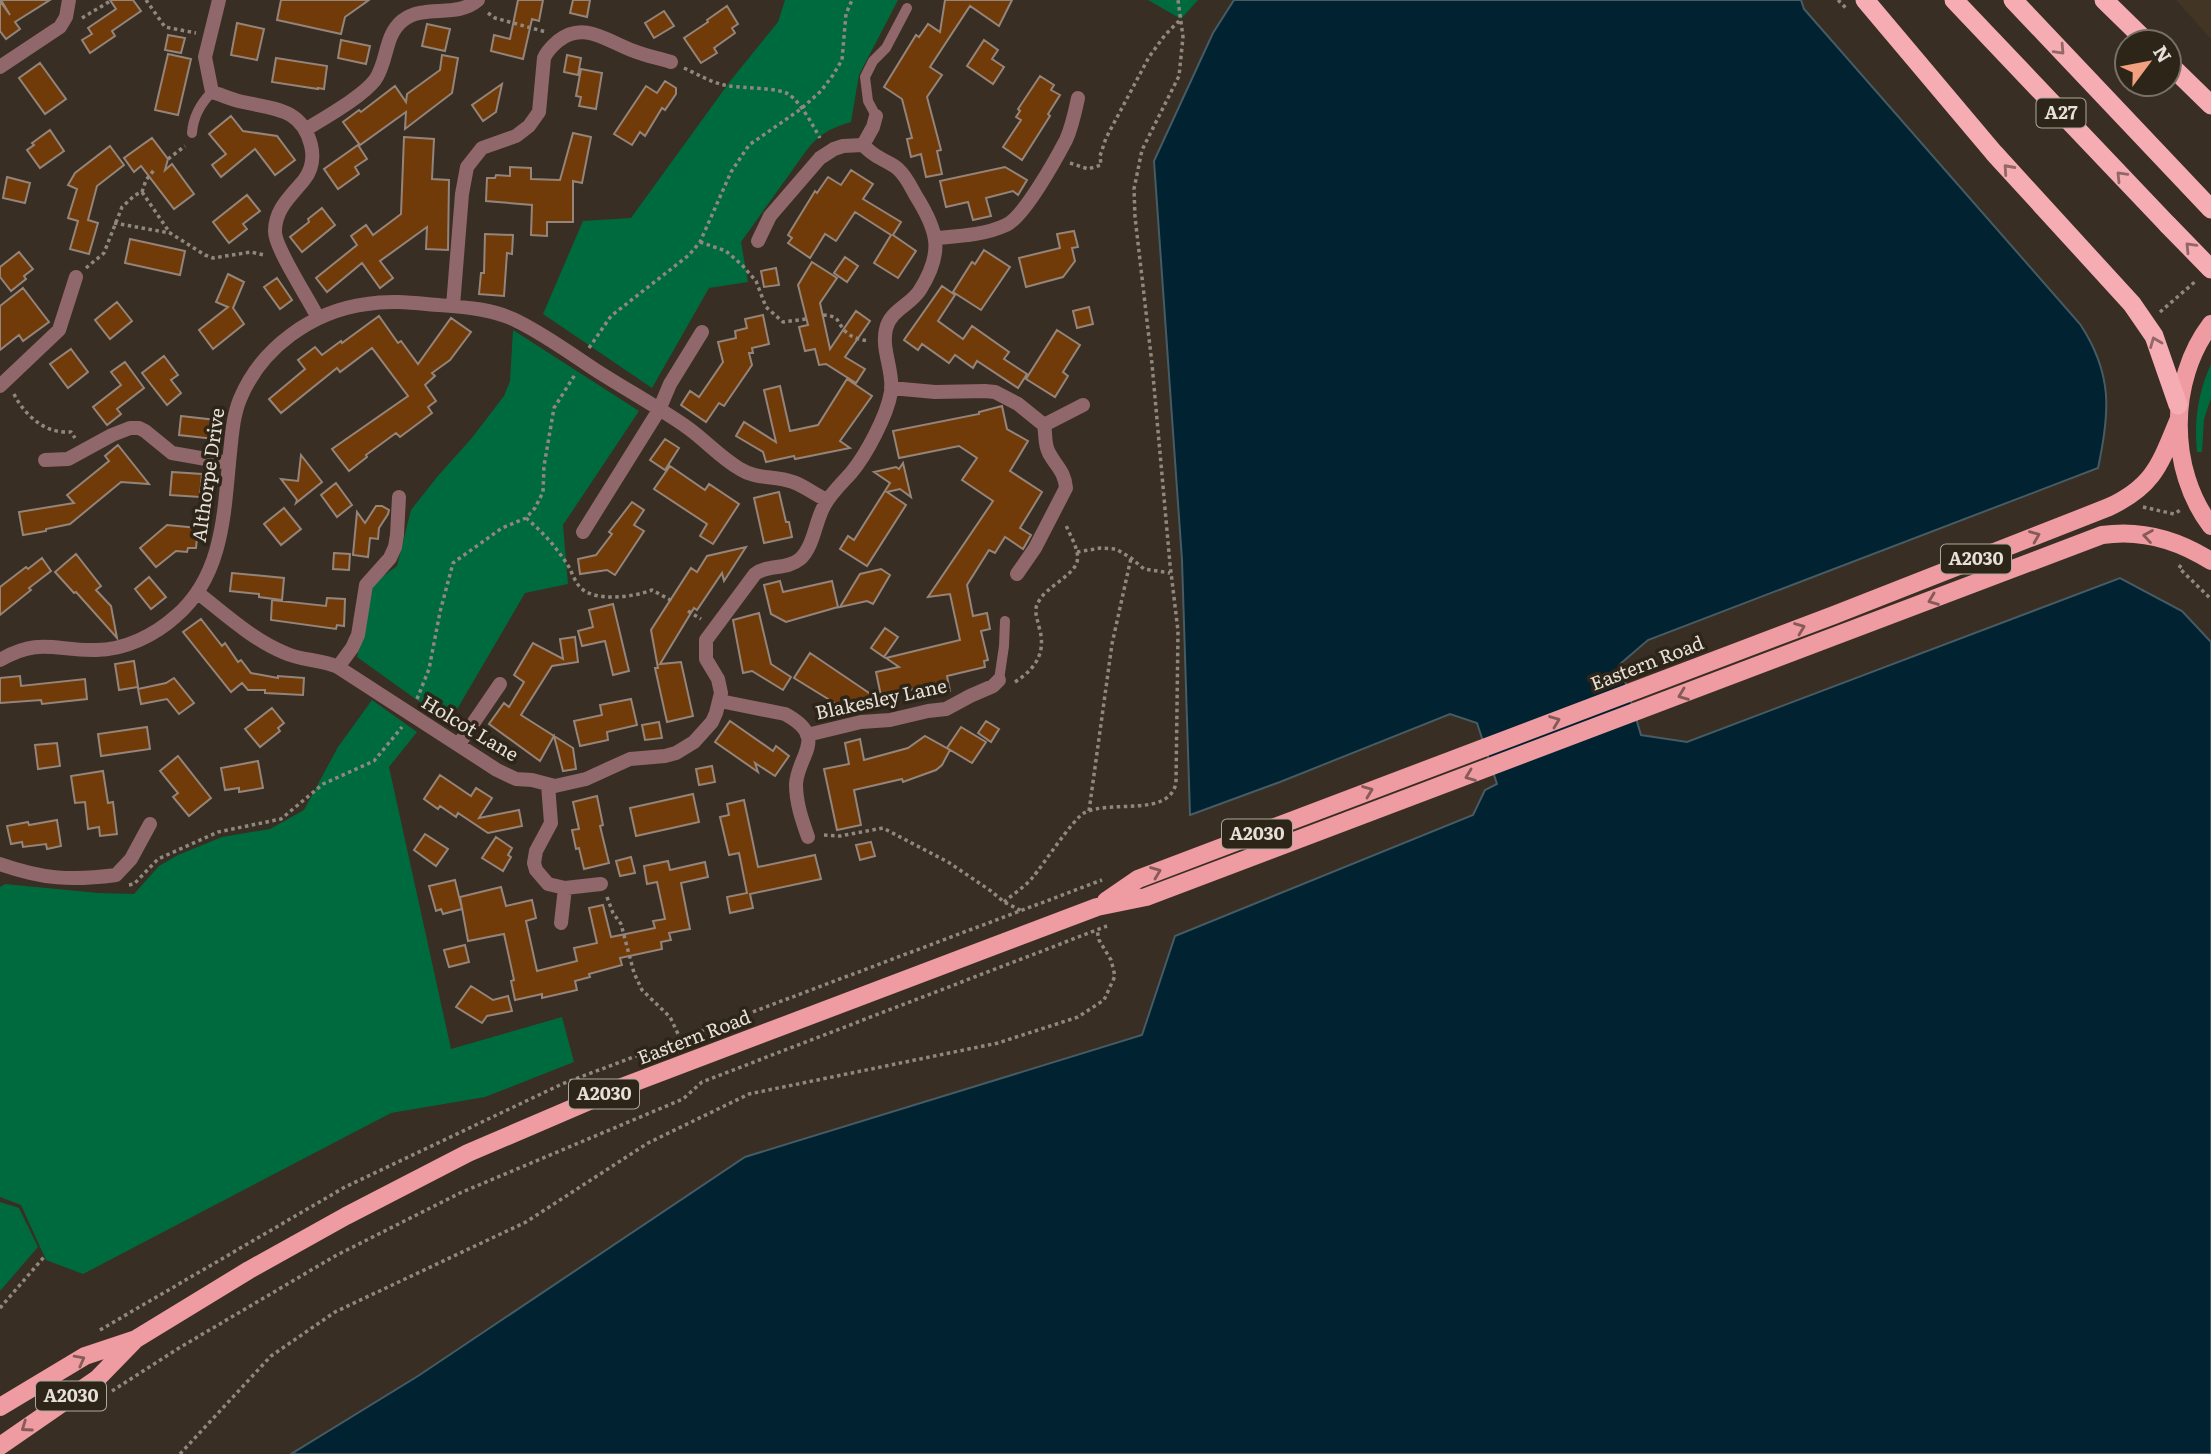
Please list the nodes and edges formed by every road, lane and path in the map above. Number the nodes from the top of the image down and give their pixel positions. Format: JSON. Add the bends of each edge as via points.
{"nodes":[{"id":1,"x":69,"y":0,"type":"edge"},
{"id":2,"x":112,"y":0,"type":"edge"},
{"id":3,"x":146,"y":0,"type":"edge"},
{"id":4,"x":219,"y":0,"type":"edge"},
{"id":5,"x":852,"y":0,"type":"edge"},
{"id":6,"x":1178,"y":0,"type":"edge"},
{"id":7,"x":1865,"y":0,"type":"edge"},
{"id":8,"x":1954,"y":0,"type":"edge"},
{"id":9,"x":2013,"y":0,"type":"edge"},
{"id":10,"x":2104,"y":0,"type":"edge"},
{"id":11,"x":477,"y":1,"type":"edge"},
{"id":12,"x":907,"y":8,"type":"dead end"},
{"id":13,"x":66,"y":17,"type":"junction"},
{"id":14,"x":1181,"y":19,"type":"junction"},
{"id":15,"x":2133,"y":28,"type":"edge"},
{"id":16,"x":209,"y":35,"type":"junction"},
{"id":17,"x":556,"y":43,"type":"junction"},
{"id":18,"x":671,"y":62,"type":"joint"},
{"id":19,"x":0,"y":66,"type":"edge"},
{"id":20,"x":2183,"y":78,"type":"edge"},
{"id":21,"x":212,"y":92,"type":"junction"},
{"id":22,"x":1078,"y":98,"type":"dead end"},
{"id":23,"x":2211,"y":105,"type":"edge"},
{"id":24,"x":801,"y":109,"type":"junction"},
{"id":25,"x":876,"y":116,"type":"joint"},
{"id":26,"x":305,"y":130,"type":"junction"},
{"id":27,"x":192,"y":133,"type":"joint"},
{"id":28,"x":863,"y":145,"type":"junction"},
{"id":29,"x":828,"y":152,"type":"junction"},
{"id":30,"x":1055,"y":158,"type":"junction"},
{"id":31,"x":169,"y":159,"type":"dead end"},
{"id":32,"x":154,"y":170,"type":"dead end"},
{"id":33,"x":142,"y":192,"type":"junction"},
{"id":34,"x":2206,"y":204,"type":"edge"},
{"id":35,"x":114,"y":223,"type":"junction"},
{"id":36,"x":170,"y":233,"type":"junction"},
{"id":37,"x":936,"y":238,"type":"junction"},
{"id":38,"x":758,"y":241,"type":"dead end"},
{"id":39,"x":699,"y":242,"type":"junction"},
{"id":40,"x":285,"y":259,"type":"junction"},
{"id":41,"x":2208,"y":271,"type":"edge"},
{"id":42,"x":76,"y":276,"type":"joint"},
{"id":43,"x":453,"y":306,"type":"junction"},
{"id":44,"x":823,"y":315,"type":"dead end"},
{"id":45,"x":2153,"y":316,"type":"dead end"},
{"id":46,"x":318,"y":318,"type":"junction"},
{"id":47,"x":806,"y":319,"type":"dead end"},
{"id":48,"x":2211,"y":324,"type":"edge"},
{"id":49,"x":702,"y":332,"type":"dead end"},
{"id":50,"x":885,"y":342,"type":"junction"},
{"id":51,"x":582,"y":361,"type":"junction"},
{"id":52,"x":4,"y":382,"type":"edge"},
{"id":53,"x":891,"y":388,"type":"junction"},
{"id":54,"x":1083,"y":405,"type":"dead end"},
{"id":55,"x":659,"y":410,"type":"junction"},
{"id":56,"x":2178,"y":413,"type":"junction"},
{"id":57,"x":1044,"y":425,"type":"junction"},
{"id":58,"x":84,"y":451,"type":"junction"},
{"id":59,"x":45,"y":460,"type":"dead end"},
{"id":60,"x":229,"y":463,"type":"junction"},
{"id":61,"x":400,"y":497,"type":"dead end"},
{"id":62,"x":827,"y":500,"type":"junction"},
{"id":63,"x":1059,"y":503,"type":"junction"},
{"id":64,"x":526,"y":518,"type":"junction"},
{"id":65,"x":2211,"y":526,"type":"edge"},
{"id":66,"x":583,"y":532,"type":"dead end"},
{"id":67,"x":1077,"y":552,"type":"junction"},
{"id":68,"x":1131,"y":558,"type":"junction"},
{"id":69,"x":2211,"y":561,"type":"edge"},
{"id":70,"x":2179,"y":568,"type":"dead end"},
{"id":71,"x":1171,"y":573,"type":"junction"},
{"id":72,"x":1017,"y":574,"type":"dead end"},
{"id":73,"x":198,"y":593,"type":"junction"},
{"id":74,"x":2211,"y":599,"type":"edge"},
{"id":75,"x":674,"y":601,"type":"dead end"},
{"id":76,"x":1006,"y":621,"type":"dead end"},
{"id":77,"x":0,"y":660,"type":"edge"},
{"id":78,"x":338,"y":667,"type":"junction"},
{"id":79,"x":999,"y":680,"type":"junction"},
{"id":80,"x":500,"y":684,"type":"dead end"},
{"id":81,"x":720,"y":701,"type":"junction"},
{"id":82,"x":410,"y":714,"type":"junction"},
{"id":83,"x":807,"y":735,"type":"junction"},
{"id":84,"x":459,"y":744,"type":"junction"},
{"id":85,"x":548,"y":785,"type":"junction"},
{"id":86,"x":1089,"y":811,"type":"junction"},
{"id":87,"x":150,"y":824,"type":"dead end"},
{"id":88,"x":808,"y":837,"type":"joint"},
{"id":89,"x":0,"y":863,"type":"edge"},
{"id":90,"x":105,"y":876,"type":"junction"},
{"id":91,"x":603,"y":887,"type":"joint"},
{"id":92,"x":565,"y":888,"type":"junction"},
{"id":93,"x":1003,"y":902,"type":"junction"},
{"id":94,"x":1097,"y":907,"type":"junction"},
{"id":95,"x":1021,"y":911,"type":"dead end"},
{"id":96,"x":561,"y":923,"type":"dead end"},
{"id":97,"x":680,"y":1038,"type":"dead end"},
{"id":98,"x":44,"y":1257,"type":"dead end"},
{"id":99,"x":0,"y":1308,"type":"edge"},
{"id":100,"x":136,"y":1339,"type":"junction"},
{"id":101,"x":102,"y":1399,"type":"dead end"},
{"id":102,"x":0,"y":1407,"type":"edge"},
{"id":103,"x":0,"y":1446,"type":"edge"},
{"id":104,"x":180,"y":1454,"type":"edge"}],
"edges":[{"from":1,"to":13,"type":"street"},
{"from":2,"to":13,"type":"path","via":[[82,18]]},
{"from":3,"to":16,"type":"path","via":[[165,27]]},
{"from":4,"to":16,"type":"street"},
{"from":5,"to":24,"type":"path","via":[[846,14],[842,60],[821,91]]},
{"from":6,"to":14,"type":"path"},
{"from":56,"to":7,"type":"highway","one_way":true,"via":[[2154,336],[2132,304],[1994,153]]},
{"from":41,"to":8,"type":"highway","number":"A27","one_way":true,"bridge":true},
{"from":9,"to":34,"type":"highway","number":"A27","one_way":true},
{"from":10,"to":15,"type":"highway"},
{"from":11,"to":17,"type":"path","via":[[495,18],[545,30]]},
{"from":11,"to":26,"type":"street","via":[[452,11],[421,12],[405,19],[390,37],[376,79]]},
{"from":12,"to":25,"type":"lane","via":[[865,77],[868,101]]},
{"from":13,"to":19,"type":"street","via":[[60,27]]},
{"from":14,"to":30,"type":"path","via":[[1149,57],[1106,138],[1101,165],[1088,169]]},
{"from":14,"to":71,"type":"path","via":[[1179,76],[1142,150],[1134,188]]},
{"from":16,"to":21,"type":"street","via":[[205,57]]},
{"from":17,"to":18,"type":"street","via":[[575,32],[589,33]]},
{"from":17,"to":43,"type":"street","via":[[544,58],[541,103],[534,119],[516,136],[482,148],[467,167]]},
{"from":18,"to":24,"type":"path","via":[[713,82],[789,94]]},
{"from":20,"to":23,"type":"highway"},
{"from":21,"to":26,"type":"street","via":[[281,109]]},
{"from":21,"to":27,"type":"lane","via":[[203,100]]},
{"from":22,"to":30,"type":"street"},
{"from":24,"to":29,"type":"path"},
{"from":24,"to":39,"type":"path","via":[[749,145],[731,172]]},
{"from":25,"to":28,"type":"street"},
{"from":26,"to":40,"type":"street","via":[[311,143],[311,167],[282,206],[276,222],[275,237]]},
{"from":27,"to":31,"type":"path","via":[[191,141]]},
{"from":28,"to":29,"type":"street"},
{"from":28,"to":37,"type":"street","via":[[906,179]]},
{"from":29,"to":38,"type":"street","via":[[770,216]]},
{"from":30,"to":37,"type":"street","via":[[1014,221],[993,230]]},
{"from":32,"to":33,"type":"path"},
{"from":33,"to":35,"type":"path","via":[[122,207]]},
{"from":33,"to":36,"type":"path"},
{"from":35,"to":36,"type":"path"},
{"from":35,"to":42,"type":"path","via":[[104,253]]},
{"from":36,"to":40,"type":"path","via":[[213,258],[251,252],[275,264]]},
{"from":37,"to":50,"type":"street","via":[[927,277],[914,299],[891,317]]},
{"from":39,"to":47,"type":"path","via":[[726,251],[742,265],[766,307],[783,322]]},
{"from":39,"to":51,"type":"path","via":[[689,255],[611,316]]},
{"from":40,"to":46,"type":"street"},
{"from":41,"to":45,"type":"path"},
{"from":42,"to":52,"type":"street","via":[[59,330]]},
{"from":43,"to":46,"type":"street","name":"Althorpe Drive","via":[[369,303]]},
{"from":43,"to":51,"type":"street","name":"Althorpe Drive","via":[[518,321]]},
{"from":44,"to":50,"type":"path","via":[[833,315],[859,340]]},
{"from":46,"to":60,"type":"street","name":"Althorpe Drive","via":[[279,345],[255,370],[235,412]]},
{"from":48,"to":56,"type":"main road","name":"Eastern Road","via":[[2194,354]]},
{"from":49,"to":55,"type":"street"},
{"from":50,"to":53,"type":"street"},
{"from":51,"to":55,"type":"street","name":"Althorpe Drive"},
{"from":51,"to":64,"type":"path","via":[[554,408],[543,492]]},
{"from":52,"to":58,"type":"path","via":[[32,419],[51,430],[71,432]]},
{"from":53,"to":57,"type":"street","via":[[995,392]]},
{"from":53,"to":62,"type":"street","via":[[865,454]]},
{"from":54,"to":57,"type":"street"},
{"from":55,"to":62,"type":"street","name":"Althorpe Drive","via":[[742,471],[792,481]]},
{"from":55,"to":66,"type":"street"},
{"from":56,"to":65,"type":"main road","via":[[2180,452],[2190,489]]},
{"from":94,"to":56,"type":"main road","name":"Eastern Road","number":"A2030","one_way":true,"via":[[1138,879],[2126,499],[2151,477],[2162,459]]},
{"from":57,"to":63,"type":"street","via":[[1049,454],[1066,479]]},
{"from":58,"to":59,"type":"street","via":[[68,459]]},
{"from":58,"to":60,"type":"street","via":[[123,430],[139,428],[172,453]]},
{"from":60,"to":73,"type":"street","name":"Althorpe Drive","via":[[218,549]]},
{"from":61,"to":78,"type":"street","via":[[395,547],[366,585],[358,635]]},
{"from":62,"to":81,"type":"street","via":[[803,556],[755,574],[708,635],[705,652],[720,685]]},
{"from":63,"to":67,"type":"path"},
{"from":63,"to":72,"type":"street"},
{"from":64,"to":75,"type":"path","via":[[556,547],[579,587],[592,595],[623,596],[652,590]]},
{"from":64,"to":82,"type":"path","via":[[502,528],[453,563],[429,669]]},
{"from":67,"to":68,"type":"path","via":[[1101,548]]},
{"from":67,"to":79,"type":"path","via":[[1073,569],[1039,599],[1035,610],[1042,642],[1036,664],[1013,684]]},
{"from":68,"to":71,"type":"path","via":[[1144,569]]},
{"from":68,"to":86,"type":"path","via":[[1112,644]]},
{"from":69,"to":94,"type":"main road","name":"Eastern Road","number":"A2030","one_way":true,"via":[[2158,537],[2102,535],[1146,897]]},
{"from":70,"to":74,"type":"path"},
{"from":71,"to":86,"type":"path","via":[[1178,631],[1174,792],[1158,804]]},
{"from":73,"to":77,"type":"street","name":"Althorpe Drive","via":[[164,626],[121,647],[31,647]]},
{"from":73,"to":78,"type":"street","name":"Holcot Lane","via":[[281,652]]},
{"from":76,"to":79,"type":"lane"},
{"from":78,"to":82,"type":"street","name":"Holcot Lane"},
{"from":79,"to":83,"type":"street","name":"Blakesley Lane","via":[[946,709]]},
{"from":80,"to":84,"type":"street"},
{"from":81,"to":83,"type":"street","name":"Blakesley Lane","via":[[785,714]]},
{"from":81,"to":85,"type":"street","name":"Holcot Lane","via":[[703,733],[676,753],[630,759],[586,779]]},
{"from":82,"to":84,"type":"street","name":"Holcot Lane"},
{"from":82,"to":90,"type":"path","via":[[374,761],[323,784],[281,819],[218,832],[158,859],[134,884],[122,887]]},
{"from":83,"to":88,"type":"street","name":"Blakesley Lane","via":[[809,744],[796,787]]},
{"from":84,"to":85,"type":"street","name":"Holcot Lane","via":[[516,779]]},
{"from":85,"to":92,"type":"street","via":[[551,823],[534,863],[548,884]]},
{"from":86,"to":93,"type":"path","via":[[1031,880]]},
{"from":87,"to":90,"type":"street","via":[[124,867],[116,875]]},
{"from":88,"to":93,"type":"path","via":[[883,828],[948,862]]},
{"from":89,"to":90,"type":"street","via":[[57,879]]},
{"from":91,"to":92,"type":"street"},
{"from":91,"to":97,"type":"path","via":[[621,924],[642,990],[670,1017]]},
{"from":92,"to":96,"type":"street"},
{"from":93,"to":95,"type":"path"},
{"from":94,"to":100,"type":"main road","name":"Eastern Road","number":"A2030","via":[[622,1087],[468,1153],[249,1270]]},
{"from":98,"to":99,"type":"path"},
{"from":102,"to":100,"type":"main road","name":"Eastern Road","number":"A2030","one_way":true,"via":[[85,1356]]},
{"from":100,"to":103,"type":"main road","name":"Eastern Road","number":"A2030","one_way":true,"via":[[97,1379]]},
{"from":101,"to":104,"type":"path","via":[[335,1256],[460,1193],[683,1099],[702,1082],[1096,929],[1115,976],[1104,1000],[1078,1017],[998,1043],[749,1094],[648,1143],[526,1222],[335,1312],[271,1356]]}]}
